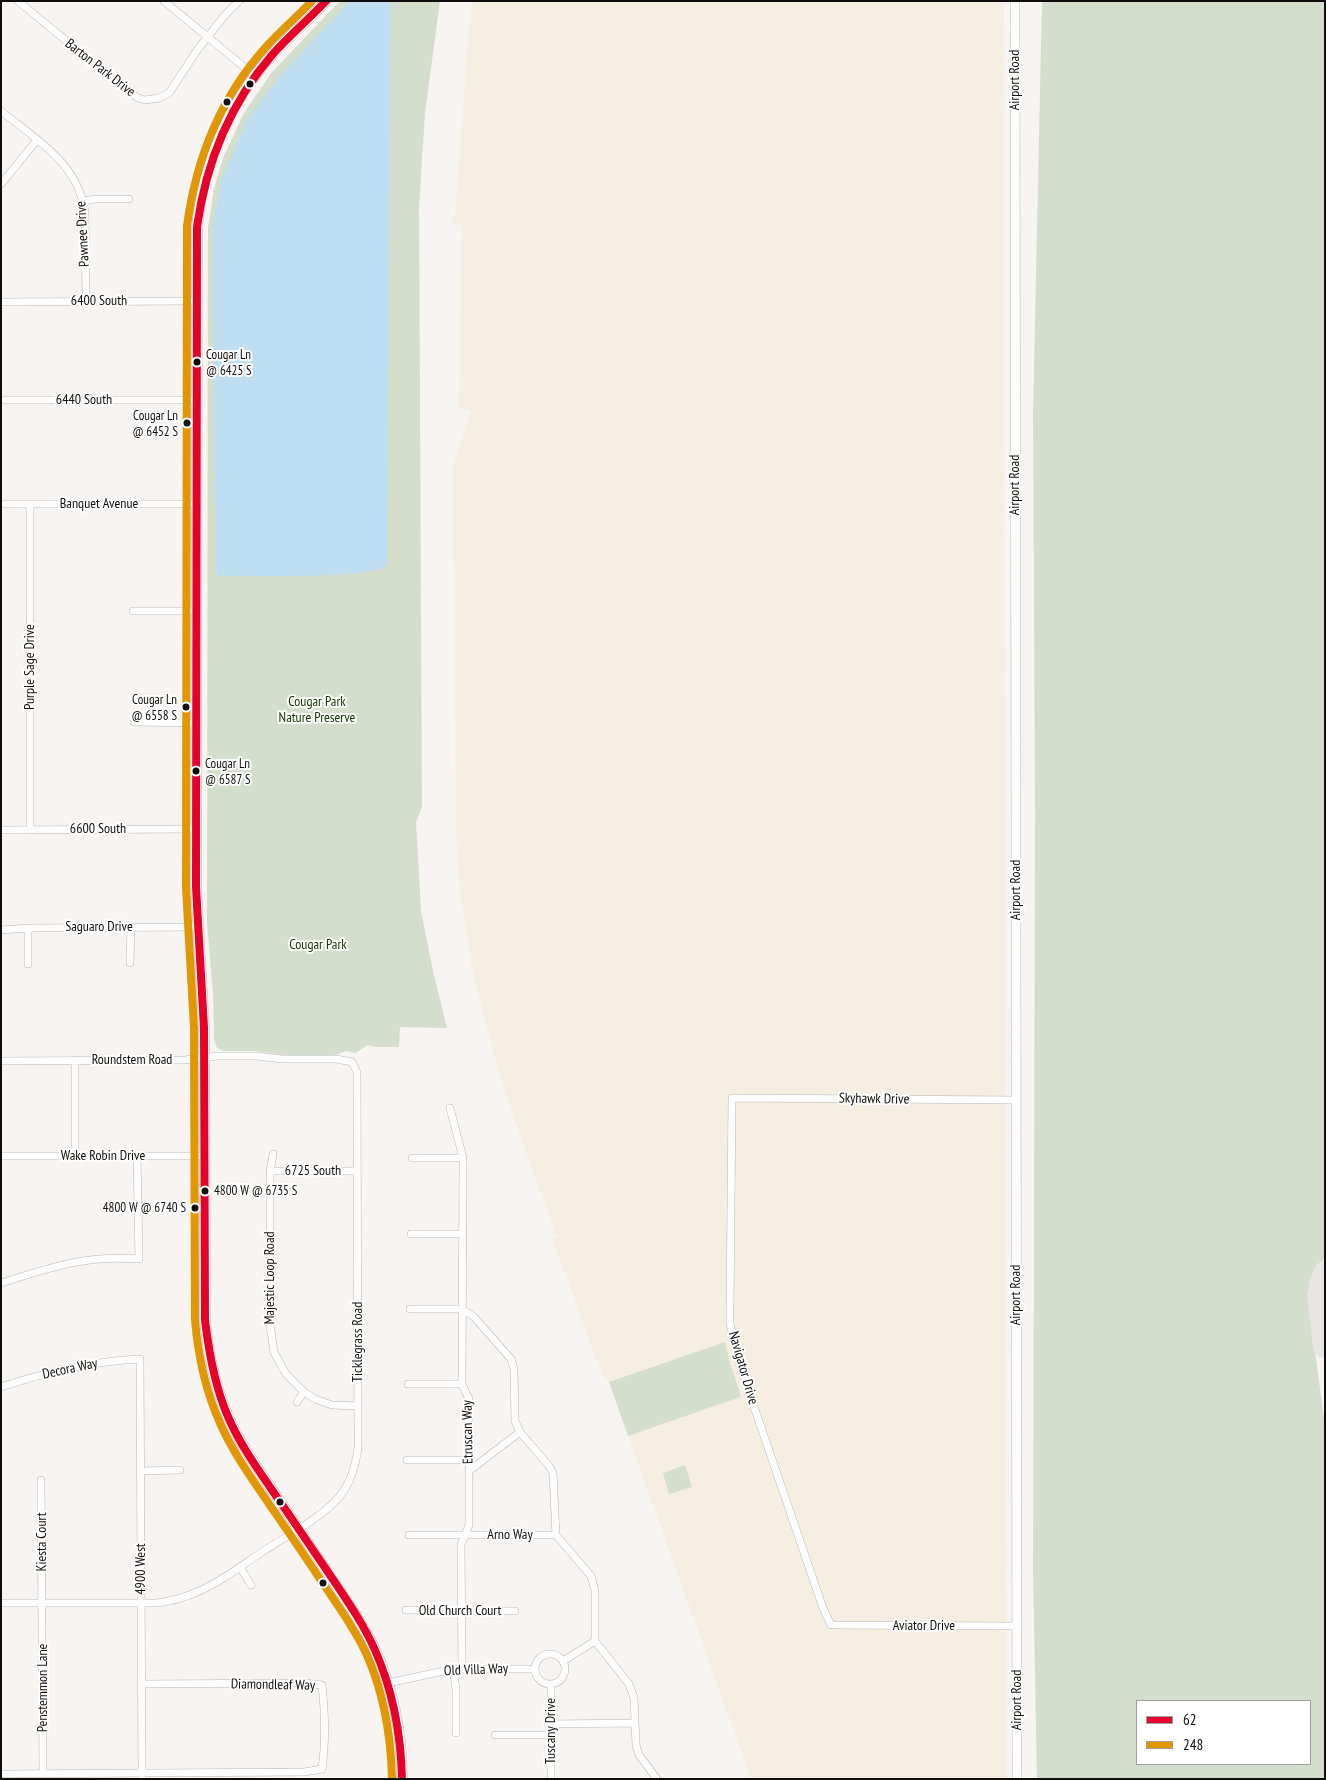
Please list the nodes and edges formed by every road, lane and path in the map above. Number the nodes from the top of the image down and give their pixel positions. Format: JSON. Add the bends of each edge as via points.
{"nodes":[{"id":1,"x":18,"y":1,"type":"edge"},
{"id":2,"x":164,"y":1,"type":"edge"},
{"id":3,"x":239,"y":1,"type":"edge"},
{"id":4,"x":326,"y":1,"type":"edge"},
{"id":5,"x":1015,"y":1,"type":"edge"},
{"id":6,"x":208,"y":37,"type":"junction"},
{"id":7,"x":255,"y":76,"type":"junction"},
{"id":8,"x":1,"y":111,"type":"edge"},
{"id":9,"x":37,"y":140,"type":"junction"},
{"id":10,"x":1,"y":184,"type":"edge"},
{"id":11,"x":129,"y":199,"type":"dead end"},
{"id":12,"x":83,"y":201,"type":"junction"},
{"id":13,"x":86,"y":301,"type":"junction"},
{"id":14,"x":196,"y":301,"type":"junction"},
{"id":15,"x":1,"y":302,"type":"edge"},
{"id":16,"x":1,"y":400,"type":"edge"},
{"id":17,"x":196,"y":400,"type":"junction"},
{"id":18,"x":1,"y":504,"type":"edge"},
{"id":19,"x":30,"y":504,"type":"junction"},
{"id":20,"x":196,"y":504,"type":"junction"},
{"id":21,"x":133,"y":611,"type":"dead end"},
{"id":22,"x":196,"y":611,"type":"junction"},
{"id":23,"x":134,"y":722,"type":"dead end"},
{"id":24,"x":196,"y":723,"type":"junction"},
{"id":25,"x":196,"y":829,"type":"junction"},
{"id":26,"x":1,"y":830,"type":"edge"},
{"id":27,"x":30,"y":830,"type":"junction"},
{"id":28,"x":130,"y":927,"type":"junction"},
{"id":29,"x":197,"y":927,"type":"junction"},
{"id":30,"x":28,"y":928,"type":"junction"},
{"id":31,"x":1,"y":930,"type":"edge"},
{"id":32,"x":130,"y":963,"type":"dead end"},
{"id":33,"x":28,"y":964,"type":"dead end"},
{"id":34,"x":204,"y":1058,"type":"junction"},
{"id":35,"x":1,"y":1060,"type":"edge"},
{"id":36,"x":75,"y":1060,"type":"junction"},
{"id":37,"x":352,"y":1062,"type":"joint"},
{"id":38,"x":732,"y":1098,"type":"joint"},
{"id":39,"x":1016,"y":1100,"type":"junction"},
{"id":40,"x":450,"y":1108,"type":"dead end"},
{"id":41,"x":273,"y":1154,"type":"dead end"},
{"id":42,"x":1,"y":1156,"type":"edge"},
{"id":43,"x":75,"y":1156,"type":"junction"},
{"id":44,"x":137,"y":1156,"type":"junction"},
{"id":45,"x":204,"y":1156,"type":"junction"},
{"id":46,"x":412,"y":1158,"type":"dead end"},
{"id":47,"x":463,"y":1158,"type":"junction"},
{"id":48,"x":270,"y":1171,"type":"junction"},
{"id":49,"x":357,"y":1171,"type":"junction"},
{"id":50,"x":411,"y":1234,"type":"dead end"},
{"id":51,"x":462,"y":1234,"type":"junction"},
{"id":52,"x":1,"y":1283,"type":"edge"},
{"id":53,"x":410,"y":1309,"type":"dead end"},
{"id":54,"x":462,"y":1309,"type":"junction"},
{"id":55,"x":140,"y":1359,"type":"joint"},
{"id":56,"x":408,"y":1384,"type":"dead end"},
{"id":57,"x":462,"y":1384,"type":"junction"},
{"id":58,"x":1,"y":1387,"type":"edge"},
{"id":59,"x":304,"y":1392,"type":"junction"},
{"id":60,"x":297,"y":1402,"type":"dead end"},
{"id":61,"x":358,"y":1406,"type":"junction"},
{"id":62,"x":520,"y":1432,"type":"junction"},
{"id":63,"x":407,"y":1460,"type":"dead end"},
{"id":64,"x":469,"y":1460,"type":"junction"},
{"id":65,"x":180,"y":1470,"type":"dead end"},
{"id":66,"x":140,"y":1471,"type":"junction"},
{"id":67,"x":469,"y":1471,"type":"junction"},
{"id":68,"x":41,"y":1480,"type":"dead end"},
{"id":69,"x":298,"y":1528,"type":"junction"},
{"id":70,"x":409,"y":1535,"type":"dead end"},
{"id":71,"x":465,"y":1535,"type":"junction"},
{"id":72,"x":556,"y":1535,"type":"junction"},
{"id":73,"x":240,"y":1567,"type":"junction"},
{"id":74,"x":252,"y":1585,"type":"dead end"},
{"id":75,"x":1,"y":1603,"type":"edge"},
{"id":76,"x":42,"y":1603,"type":"junction"},
{"id":77,"x":141,"y":1603,"type":"junction"},
{"id":78,"x":406,"y":1610,"type":"dead end"},
{"id":79,"x":460,"y":1611,"type":"junction"},
{"id":80,"x":515,"y":1611,"type":"dead end"},
{"id":81,"x":832,"y":1625,"type":"joint"},
{"id":82,"x":1016,"y":1626,"type":"junction"},
{"id":83,"x":595,"y":1641,"type":"junction"},
{"id":84,"x":563,"y":1661,"type":"junction"},
{"id":85,"x":462,"y":1668,"type":"junction"},
{"id":86,"x":452,"y":1669,"type":"junction"},
{"id":87,"x":536,"y":1669,"type":"junction"},
{"id":88,"x":388,"y":1683,"type":"junction"},
{"id":89,"x":141,"y":1684,"type":"junction"},
{"id":90,"x":551,"y":1684,"type":"junction"},
{"id":91,"x":551,"y":1724,"type":"junction"},
{"id":92,"x":634,"y":1724,"type":"junction"},
{"id":93,"x":456,"y":1733,"type":"dead end"},
{"id":94,"x":495,"y":1735,"type":"dead end"},
{"id":95,"x":551,"y":1735,"type":"junction"},
{"id":96,"x":43,"y":1773,"type":"junction"},
{"id":97,"x":1,"y":1774,"type":"edge"},
{"id":98,"x":142,"y":1776,"type":"edge"},
{"id":99,"x":402,"y":1779,"type":"edge"},
{"id":100,"x":551,"y":1779,"type":"edge"},
{"id":101,"x":657,"y":1779,"type":"edge"},
{"id":102,"x":1017,"y":1779,"type":"edge"}],
"edges":[{"from":1,"to":6,"type":"street","name":"Barton Park Drive","via":[[119,84],[145,100],[159,98],[169,92]]},
{"from":2,"to":6,"type":"street"},
{"from":3,"to":6,"type":"street","name":"Barton Park Drive"},
{"from":4,"to":7,"type":"main road"},
{"from":5,"to":39,"type":"street","name":"Airport Road"},
{"from":6,"to":7,"type":"street"},
{"from":7,"to":14,"type":"main road","via":[[225,124],[204,182],[197,227]]},
{"from":8,"to":9,"type":"street","name":"Pawnee Drive"},
{"from":9,"to":10,"type":"street"},
{"from":9,"to":12,"type":"street","name":"Pawnee Drive","via":[[68,168]]},
{"from":11,"to":12,"type":"street"},
{"from":12,"to":13,"type":"street","name":"Pawnee Drive"},
{"from":13,"to":14,"type":"street","name":"6400 South"},
{"from":13,"to":15,"type":"street","name":"6400 South"},
{"from":14,"to":17,"type":"main road"},
{"from":16,"to":17,"type":"street","name":"6440 South"},
{"from":17,"to":20,"type":"main road"},
{"from":18,"to":19,"type":"street","name":"Banquet Avenue"},
{"from":19,"to":20,"type":"street","name":"Banquet Avenue"},
{"from":19,"to":27,"type":"street","name":"Purple Sage Drive"},
{"from":20,"to":22,"type":"main road"},
{"from":21,"to":22,"type":"street"},
{"from":22,"to":24,"type":"main road"},
{"from":23,"to":24,"type":"street"},
{"from":24,"to":25,"type":"main road"},
{"from":25,"to":27,"type":"street","name":"6600 South"},
{"from":25,"to":29,"type":"main road"},
{"from":26,"to":27,"type":"street","name":"6600 South"},
{"from":28,"to":29,"type":"street","name":"Saguaro Drive"},
{"from":28,"to":30,"type":"street","name":"Saguaro Drive"},
{"from":28,"to":32,"type":"street"},
{"from":29,"to":34,"type":"main road"},
{"from":30,"to":31,"type":"street","name":"Saguaro Drive"},
{"from":30,"to":33,"type":"street"},
{"from":34,"to":36,"type":"street","name":"Roundstem Road"},
{"from":34,"to":37,"type":"street","name":"Roundstem Road","via":[[256,1056]]},
{"from":34,"to":45,"type":"main road"},
{"from":35,"to":36,"type":"street","name":"Roundstem Road"},
{"from":36,"to":43,"type":"street"},
{"from":37,"to":49,"type":"street","name":"Ticklegrass Road","via":[[357,1072]]},
{"from":38,"to":39,"type":"street","name":"Skyhawk Drive"},
{"from":38,"to":81,"type":"street","name":"Navigator Drive","via":[[730,1323],[751,1401],[823,1608]]},
{"from":39,"to":82,"type":"street","name":"Airport Road"},
{"from":40,"to":47,"type":"street","name":"Etruscan Way"},
{"from":41,"to":48,"type":"street","name":"Majestic Loop Road"},
{"from":42,"to":43,"type":"street","name":"Wake Robin Drive"},
{"from":43,"to":44,"type":"street","name":"Wake Robin Drive"},
{"from":44,"to":45,"type":"street","name":"Wake Robin Drive"},
{"from":44,"to":52,"type":"street","via":[[139,1259],[103,1258],[71,1262]]},
{"from":45,"to":69,"type":"main road","via":[[205,1320],[212,1370],[236,1433]]},
{"from":46,"to":47,"type":"street"},
{"from":47,"to":51,"type":"street","name":"Etruscan Way"},
{"from":48,"to":49,"type":"street","name":"6725 South"},
{"from":48,"to":59,"type":"street","name":"Majestic Loop Road","via":[[272,1343],[281,1367]]},
{"from":49,"to":61,"type":"street","name":"Ticklegrass Road"},
{"from":50,"to":51,"type":"street"},
{"from":51,"to":54,"type":"street","name":"Etruscan Way"},
{"from":53,"to":54,"type":"street"},
{"from":54,"to":57,"type":"street","name":"Etruscan Way"},
{"from":54,"to":62,"type":"street","via":[[474,1317],[513,1363],[514,1421]]},
{"from":55,"to":58,"type":"street","name":"Decora Way","via":[[57,1370]]},
{"from":55,"to":66,"type":"street","name":"4900 West"},
{"from":56,"to":57,"type":"street"},
{"from":57,"to":64,"type":"street","name":"Etruscan Way","via":[[470,1398]]},
{"from":59,"to":60,"type":"street"},
{"from":59,"to":61,"type":"street","name":"Majestic Loop Road","via":[[332,1405]]},
{"from":61,"to":69,"type":"street","name":"Ticklegrass Road","via":[[357,1455],[350,1481],[334,1502]]},
{"from":62,"to":67,"type":"street"},
{"from":62,"to":72,"type":"street","via":[[553,1473]]},
{"from":63,"to":64,"type":"street"},
{"from":64,"to":67,"type":"street","name":"Etruscan Way"},
{"from":65,"to":66,"type":"street"},
{"from":66,"to":77,"type":"street","name":"4900 West"},
{"from":67,"to":71,"type":"street","name":"Etruscan Way","via":[[469,1525]]},
{"from":68,"to":76,"type":"street","name":"Kiesta Court"},
{"from":69,"to":73,"type":"street","name":"Ticklegrass Road"},
{"from":69,"to":88,"type":"main road","via":[[362,1625]]},
{"from":70,"to":71,"type":"street","name":"Arno Way"},
{"from":71,"to":72,"type":"street","name":"Arno Way"},
{"from":71,"to":79,"type":"street","name":"Etruscan Way","via":[[461,1545]]},
{"from":72,"to":83,"type":"street","via":[[594,1582]]},
{"from":73,"to":74,"type":"street"},
{"from":73,"to":77,"type":"street","name":"Ticklegrass Road","via":[[208,1588],[188,1596]]},
{"from":75,"to":76,"type":"street","name":"Ticklegrass Road"},
{"from":76,"to":77,"type":"street","name":"Ticklegrass Road"},
{"from":76,"to":96,"type":"street","name":"Penstemmon Lane"},
{"from":77,"to":89,"type":"street","name":"4900 West"},
{"from":78,"to":79,"type":"street","name":"Old Church Court"},
{"from":79,"to":80,"type":"street","name":"Old Church Court"},
{"from":79,"to":85,"type":"street","name":"Etruscan Way"},
{"from":81,"to":82,"type":"street","name":"Aviator Drive"},
{"from":82,"to":102,"type":"street","name":"Airport Road"},
{"from":83,"to":84,"type":"street"},
{"from":83,"to":92,"type":"street","via":[[628,1684],[634,1698]]},
{"from":84,"to":87,"type":"street","via":[[555,1655],[546,1655],[538,1660]]},
{"from":84,"to":90,"type":"street","via":[[564,1674]]},
{"from":85,"to":86,"type":"street","name":"Old Villa Way"},
{"from":85,"to":87,"type":"street","name":"Old Villa Way"},
{"from":86,"to":88,"type":"street","name":"Old Villa Way"},
{"from":86,"to":93,"type":"street","via":[[456,1690]]},
{"from":87,"to":90,"type":"street","via":[[538,1678]]},
{"from":88,"to":99,"type":"main road","via":[[398,1732]]},
{"from":89,"to":98,"type":"street","name":"4900 West"},
{"from":89,"to":98,"type":"street","name":"Diamondleaf Way","via":[[322,1685],[324,1702],[322,1769]]},
{"from":90,"to":91,"type":"street","name":"Tuscany Drive"},
{"from":91,"to":92,"type":"street"},
{"from":91,"to":95,"type":"street","name":"Tuscany Drive"},
{"from":92,"to":101,"type":"street","via":[[639,1755]]},
{"from":94,"to":95,"type":"street"},
{"from":95,"to":100,"type":"street","name":"Tuscany Drive"},
{"from":96,"to":97,"type":"street"},
{"from":96,"to":98,"type":"street"}]}
